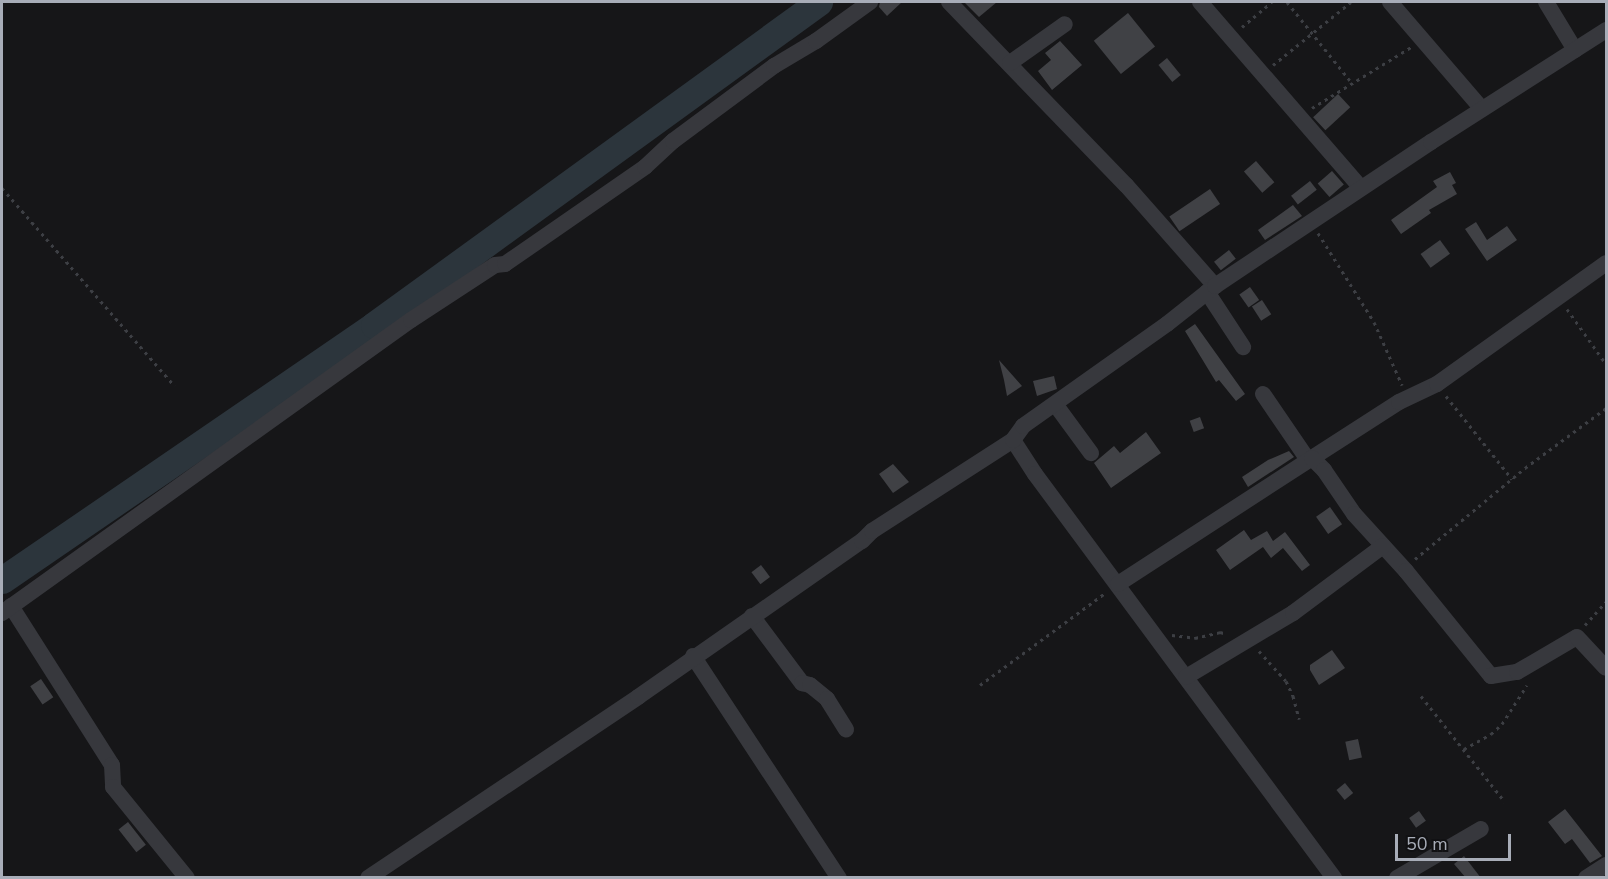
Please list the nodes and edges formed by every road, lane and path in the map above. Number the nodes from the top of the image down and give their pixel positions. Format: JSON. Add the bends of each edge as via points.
{"nodes":[{"id":1,"x":870,"y":2,"type":"edge"},
{"id":2,"x":949,"y":2,"type":"edge"},
{"id":3,"x":1200,"y":2,"type":"edge"},
{"id":4,"x":1272,"y":2,"type":"edge"},
{"id":5,"x":1287,"y":2,"type":"edge"},
{"id":6,"x":1351,"y":2,"type":"edge"},
{"id":7,"x":1390,"y":2,"type":"edge"},
{"id":8,"x":1546,"y":2,"type":"edge"},
{"id":9,"x":1065,"y":24,"type":"dead end"},
{"id":10,"x":1606,"y":30,"type":"edge"},
{"id":11,"x":1311,"y":34,"type":"junction"},
{"id":12,"x":1230,"y":37,"type":"junction"},
{"id":13,"x":1422,"y":39,"type":"junction"},
{"id":14,"x":1575,"y":50,"type":"junction"},
{"id":15,"x":1010,"y":63,"type":"junction"},
{"id":16,"x":1262,"y":74,"type":"junction"},
{"id":17,"x":1352,"y":83,"type":"junction"},
{"id":18,"x":1482,"y":109,"type":"junction"},
{"id":19,"x":1299,"y":116,"type":"junction"},
{"id":20,"x":2,"y":188,"type":"edge"},
{"id":21,"x":1361,"y":188,"type":"junction"},
{"id":22,"x":1311,"y":222,"type":"junction"},
{"id":23,"x":1606,"y":263,"type":"edge"},
{"id":24,"x":1211,"y":289,"type":"junction"},
{"id":25,"x":1558,"y":298,"type":"junction"},
{"id":26,"x":1243,"y":347,"type":"dead end"},
{"id":27,"x":1606,"y":364,"type":"edge"},
{"id":28,"x":174,"y":385,"type":"dead end"},
{"id":29,"x":1432,"y":386,"type":"junction"},
{"id":30,"x":1263,"y":394,"type":"dead end"},
{"id":31,"x":1407,"y":398,"type":"junction"},
{"id":32,"x":1055,"y":404,"type":"junction"},
{"id":33,"x":1606,"y":408,"type":"edge"},
{"id":34,"x":1013,"y":440,"type":"junction"},
{"id":35,"x":1091,"y":453,"type":"dead end"},
{"id":36,"x":1310,"y":459,"type":"junction"},
{"id":37,"x":1512,"y":479,"type":"junction"},
{"id":38,"x":1383,"y":546,"type":"junction"},
{"id":39,"x":1404,"y":569,"type":"junction"},
{"id":40,"x":1118,"y":584,"type":"junction"},
{"id":41,"x":1606,"y":602,"type":"edge"},
{"id":42,"x":6,"y":610,"type":"edge"},
{"id":43,"x":752,"y":616,"type":"junction"},
{"id":44,"x":1577,"y":637,"type":"junction"},
{"id":45,"x":693,"y":656,"type":"junction"},
{"id":46,"x":1606,"y":668,"type":"edge"},
{"id":47,"x":1186,"y":677,"type":"junction"},
{"id":48,"x":1528,"y":684,"type":"dead end"},
{"id":49,"x":980,"y":685,"type":"dead end"},
{"id":50,"x":1421,"y":696,"type":"dead end"},
{"id":51,"x":846,"y":729,"type":"dead end"},
{"id":52,"x":1464,"y":749,"type":"junction"},
{"id":53,"x":1505,"y":802,"type":"dead end"},
{"id":54,"x":1481,"y":829,"type":"dead end"},
{"id":55,"x":1606,"y":865,"type":"edge"},
{"id":56,"x":187,"y":878,"type":"edge"},
{"id":57,"x":368,"y":878,"type":"edge"},
{"id":58,"x":839,"y":878,"type":"edge"},
{"id":59,"x":1334,"y":878,"type":"edge"},
{"id":60,"x":1396,"y":878,"type":"edge"},
{"id":61,"x":1586,"y":878,"type":"edge"}],
"edges":[{"from":1,"to":42,"type":"street","via":[[774,66],[673,141],[645,167],[505,264],[495,265],[411,320]]},
{"from":2,"to":15,"type":"street"},
{"from":3,"to":12,"type":"street"},
{"from":4,"to":12,"type":"path"},
{"from":5,"to":11,"type":"path"},
{"from":6,"to":11,"type":"path"},
{"from":7,"to":13,"type":"street"},
{"from":8,"to":14,"type":"street"},
{"from":9,"to":15,"type":"street"},
{"from":10,"to":14,"type":"street"},
{"from":11,"to":16,"type":"path"},
{"from":11,"to":17,"type":"path"},
{"from":12,"to":16,"type":"street"},
{"from":13,"to":17,"type":"path"},
{"from":13,"to":18,"type":"street"},
{"from":14,"to":18,"type":"street"},
{"from":15,"to":24,"type":"street","via":[[1126,185]]},
{"from":16,"to":19,"type":"street"},
{"from":17,"to":19,"type":"path"},
{"from":18,"to":21,"type":"street"},
{"from":19,"to":21,"type":"street"},
{"from":20,"to":28,"type":"path"},
{"from":21,"to":22,"type":"street"},
{"from":22,"to":24,"type":"street"},
{"from":22,"to":31,"type":"path","via":[[1374,322]]},
{"from":23,"to":25,"type":"street"},
{"from":24,"to":26,"type":"street"},
{"from":24,"to":32,"type":"street"},
{"from":25,"to":27,"type":"path"},
{"from":25,"to":29,"type":"street"},
{"from":29,"to":31,"type":"street"},
{"from":29,"to":37,"type":"path","via":[[1454,405]]},
{"from":30,"to":36,"type":"street"},
{"from":31,"to":36,"type":"street"},
{"from":32,"to":34,"type":"street","via":[[1023,426]]},
{"from":32,"to":35,"type":"street"},
{"from":33,"to":37,"type":"path"},
{"from":34,"to":40,"type":"street"},
{"from":34,"to":43,"type":"street","via":[[872,531]]},
{"from":36,"to":38,"type":"street","via":[[1324,470],[1354,514]]},
{"from":36,"to":40,"type":"street"},
{"from":37,"to":39,"type":"path"},
{"from":38,"to":39,"type":"street"},
{"from":38,"to":47,"type":"street","via":[[1293,613]]},
{"from":39,"to":44,"type":"street","via":[[1491,676],[1517,672]]},
{"from":40,"to":47,"type":"street"},
{"from":40,"to":49,"type":"path"},
{"from":41,"to":44,"type":"path"},
{"from":42,"to":56,"type":"street","via":[[112,765],[113,787]]},
{"from":43,"to":45,"type":"street"},
{"from":43,"to":51,"type":"street","via":[[802,683],[827,699]]},
{"from":44,"to":46,"type":"street"},
{"from":45,"to":57,"type":"street"},
{"from":45,"to":58,"type":"street"},
{"from":47,"to":59,"type":"street"},
{"from":48,"to":52,"type":"path","via":[[1502,724]]},
{"from":50,"to":52,"type":"path"},
{"from":52,"to":53,"type":"path"},
{"from":54,"to":60,"type":"street"},
{"from":55,"to":61,"type":"street"}]}
